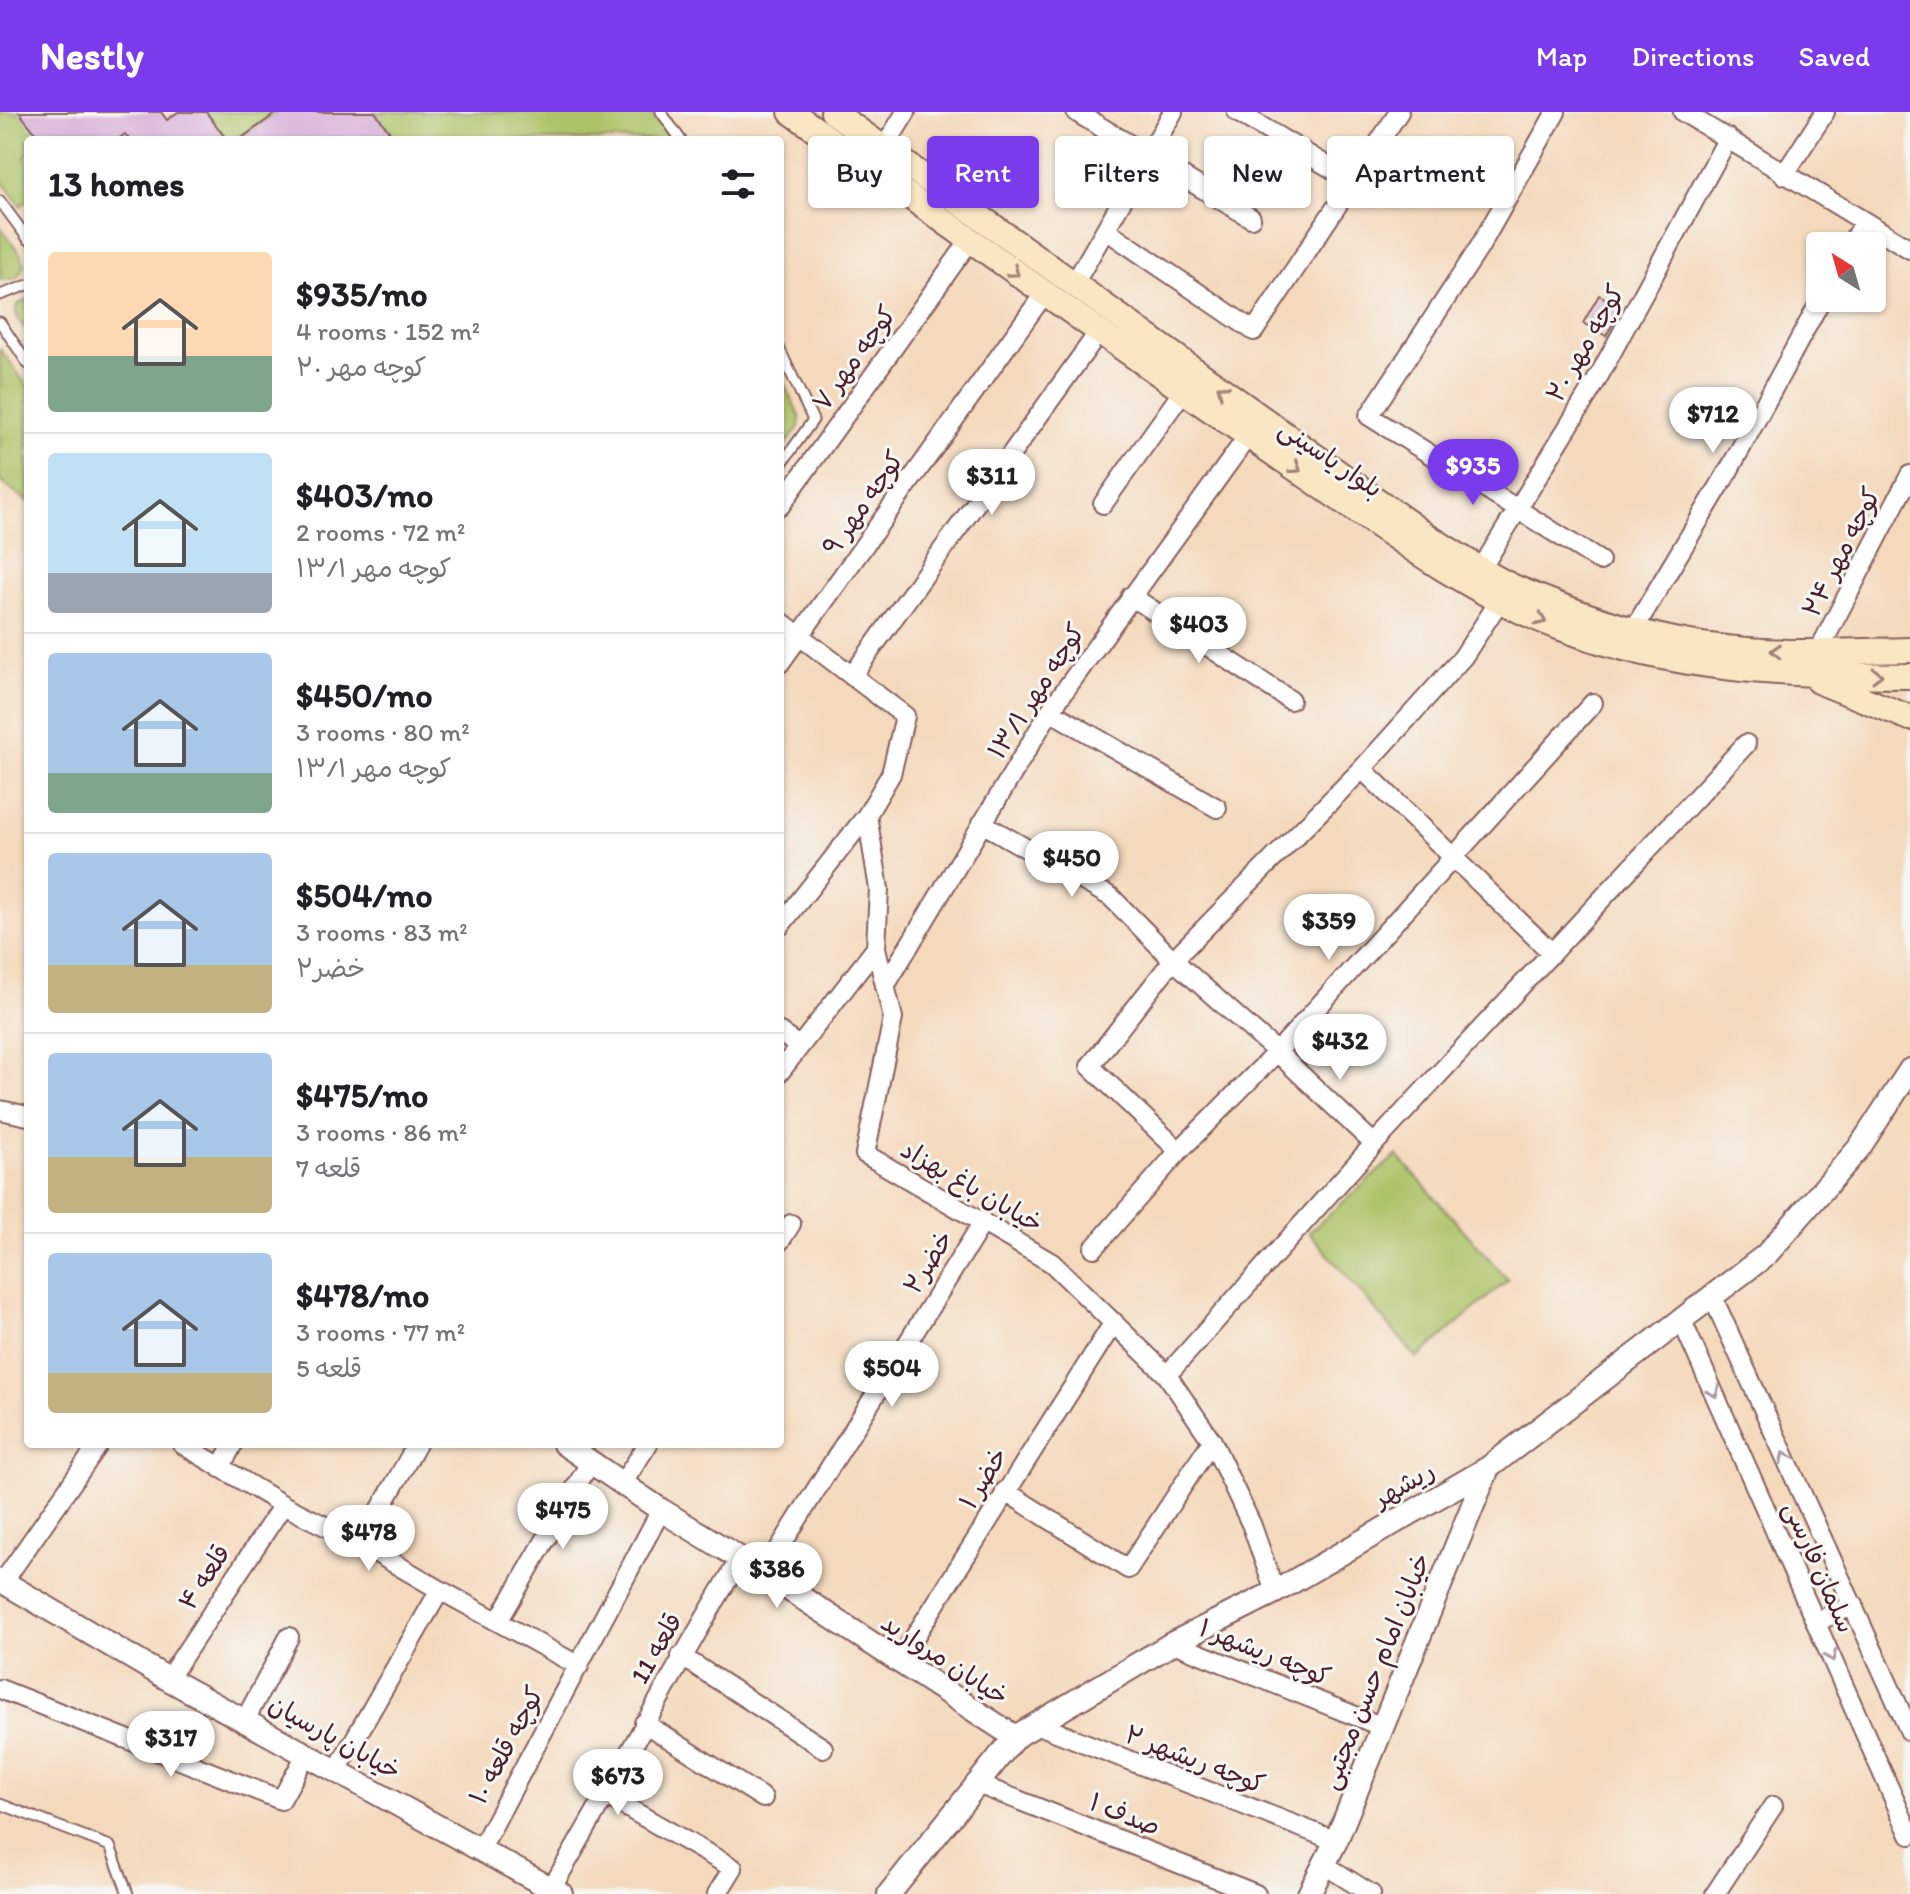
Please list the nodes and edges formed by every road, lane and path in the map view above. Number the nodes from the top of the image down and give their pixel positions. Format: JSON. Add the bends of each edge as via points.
{"nodes":[{"id":1,"x":661,"y":112,"type":"edge"},
{"id":2,"x":791,"y":112,"type":"edge"},
{"id":3,"x":833,"y":112,"type":"edge"},
{"id":4,"x":906,"y":112,"type":"edge"},
{"id":5,"x":1076,"y":112,"type":"edge"},
{"id":6,"x":1173,"y":112,"type":"edge"},
{"id":7,"x":1237,"y":112,"type":"edge"},
{"id":8,"x":1399,"y":112,"type":"edge"},
{"id":9,"x":1556,"y":112,"type":"edge"},
{"id":10,"x":1683,"y":112,"type":"edge"},
{"id":11,"x":1825,"y":112,"type":"edge"},
{"id":12,"x":678,"y":136,"type":"edge"},
{"id":13,"x":867,"y":136,"type":"edge"},
{"id":14,"x":891,"y":136,"type":"edge"},
{"id":15,"x":1115,"y":136,"type":"edge"},
{"id":16,"x":1159,"y":136,"type":"edge"},
{"id":17,"x":1384,"y":136,"type":"edge"},
{"id":18,"x":1728,"y":138,"type":"junction"},
{"id":19,"x":1327,"y":166,"type":"edge"},
{"id":20,"x":911,"y":167,"type":"edge"},
{"id":21,"x":1784,"y":175,"type":"junction"},
{"id":22,"x":1188,"y":180,"type":"edge"},
{"id":23,"x":0,"y":201,"type":"edge"},
{"id":24,"x":1118,"y":208,"type":"edge"},
{"id":25,"x":1337,"y":208,"type":"edge"},
{"id":26,"x":1251,"y":218,"type":"dead end"},
{"id":27,"x":1864,"y":221,"type":"junction"},
{"id":28,"x":1106,"y":230,"type":"junction"},
{"id":29,"x":1858,"y":232,"type":"edge"},
{"id":30,"x":24,"y":234,"type":"edge"},
{"id":31,"x":971,"y":239,"type":"junction"},
{"id":32,"x":1910,"y":249,"type":"edge"},
{"id":33,"x":1074,"y":284,"type":"junction"},
{"id":34,"x":24,"y":286,"type":"edge"},
{"id":35,"x":1044,"y":294,"type":"junction"},
{"id":36,"x":0,"y":295,"type":"edge"},
{"id":37,"x":1814,"y":312,"type":"edge"},
{"id":38,"x":0,"y":322,"type":"edge"},
{"id":39,"x":1098,"y":333,"type":"junction"},
{"id":40,"x":24,"y":358,"type":"edge"},
{"id":41,"x":784,"y":358,"type":"edge"},
{"id":42,"x":1183,"y":391,"type":"junction"},
{"id":43,"x":1248,"y":436,"type":"junction"},
{"id":44,"x":784,"y":460,"type":"edge"},
{"id":45,"x":1910,"y":475,"type":"edge"},
{"id":46,"x":784,"y":500,"type":"edge"},
{"id":47,"x":1103,"y":504,"type":"dead end"},
{"id":48,"x":1516,"y":509,"type":"junction"},
{"id":49,"x":1600,"y":561,"type":"dead end"},
{"id":50,"x":1481,"y":569,"type":"junction"},
{"id":51,"x":1131,"y":596,"type":"junction"},
{"id":52,"x":1500,"y":600,"type":"junction"},
{"id":53,"x":784,"y":624,"type":"edge"},
{"id":54,"x":1634,"y":629,"type":"junction"},
{"id":55,"x":800,"y":637,"type":"junction"},
{"id":56,"x":1910,"y":650,"type":"edge"},
{"id":57,"x":1818,"y":652,"type":"junction"},
{"id":58,"x":784,"y":658,"type":"edge"},
{"id":59,"x":1800,"y":675,"type":"junction"},
{"id":60,"x":852,"y":676,"type":"junction"},
{"id":61,"x":1910,"y":676,"type":"edge"},
{"id":62,"x":1290,"y":700,"type":"dead end"},
{"id":63,"x":1593,"y":703,"type":"dead end"},
{"id":64,"x":1050,"y":711,"type":"junction"},
{"id":65,"x":1910,"y":718,"type":"edge"},
{"id":66,"x":1746,"y":744,"type":"dead end"},
{"id":67,"x":1362,"y":769,"type":"junction"},
{"id":68,"x":1217,"y":808,"type":"dead end"},
{"id":69,"x":867,"y":815,"type":"junction"},
{"id":70,"x":982,"y":823,"type":"junction"},
{"id":71,"x":1453,"y":856,"type":"junction"},
{"id":72,"x":784,"y":921,"type":"edge"},
{"id":73,"x":876,"y":948,"type":"junction"},
{"id":74,"x":1552,"y":953,"type":"junction"},
{"id":75,"x":1173,"y":960,"type":"junction"},
{"id":76,"x":885,"y":986,"type":"junction"},
{"id":77,"x":784,"y":1035,"type":"edge"},
{"id":78,"x":799,"y":1047,"type":"junction"},
{"id":79,"x":1277,"y":1052,"type":"junction"},
{"id":80,"x":784,"y":1067,"type":"edge"},
{"id":81,"x":1910,"y":1070,"type":"edge"},
{"id":82,"x":0,"y":1110,"type":"edge"},
{"id":83,"x":24,"y":1115,"type":"edge"},
{"id":84,"x":1374,"y":1144,"type":"junction"},
{"id":85,"x":1179,"y":1151,"type":"junction"},
{"id":86,"x":983,"y":1222,"type":"junction"},
{"id":87,"x":791,"y":1224,"type":"dead end"},
{"id":88,"x":784,"y":1235,"type":"edge"},
{"id":89,"x":1094,"y":1248,"type":"dead end"},
{"id":90,"x":1713,"y":1298,"type":"junction"},
{"id":91,"x":1682,"y":1321,"type":"junction"},
{"id":92,"x":1114,"y":1322,"type":"junction"},
{"id":93,"x":1167,"y":1375,"type":"junction"},
{"id":94,"x":1212,"y":1441,"type":"junction"},
{"id":95,"x":96,"y":1448,"type":"edge"},
{"id":96,"x":188,"y":1448,"type":"edge"},
{"id":97,"x":231,"y":1448,"type":"edge"},
{"id":98,"x":415,"y":1448,"type":"edge"},
{"id":99,"x":570,"y":1448,"type":"edge"},
{"id":100,"x":645,"y":1448,"type":"edge"},
{"id":101,"x":591,"y":1461,"type":"junction"},
{"id":102,"x":220,"y":1468,"type":"junction"},
{"id":103,"x":1488,"y":1468,"type":"junction"},
{"id":104,"x":622,"y":1484,"type":"junction"},
{"id":105,"x":1005,"y":1491,"type":"junction"},
{"id":106,"x":283,"y":1505,"type":"junction"},
{"id":107,"x":661,"y":1510,"type":"junction"},
{"id":108,"x":361,"y":1544,"type":"junction"},
{"id":109,"x":740,"y":1559,"type":"junction"},
{"id":110,"x":764,"y":1573,"type":"junction"},
{"id":111,"x":1,"y":1581,"type":"edge"},
{"id":112,"x":440,"y":1590,"type":"junction"},
{"id":113,"x":1275,"y":1592,"type":"junction"},
{"id":114,"x":1854,"y":1605,"type":"junction"},
{"id":115,"x":499,"y":1620,"type":"junction"},
{"id":116,"x":1816,"y":1622,"type":"junction"},
{"id":117,"x":289,"y":1637,"type":"dead end"},
{"id":118,"x":1173,"y":1643,"type":"junction"},
{"id":119,"x":681,"y":1656,"type":"junction"},
{"id":120,"x":898,"y":1663,"type":"junction"},
{"id":121,"x":579,"y":1666,"type":"junction"},
{"id":122,"x":168,"y":1679,"type":"junction"},
{"id":123,"x":0,"y":1689,"type":"edge"},
{"id":124,"x":245,"y":1720,"type":"junction"},
{"id":125,"x":644,"y":1723,"type":"junction"},
{"id":126,"x":1036,"y":1724,"type":"junction"},
{"id":127,"x":1383,"y":1727,"type":"junction"},
{"id":128,"x":1910,"y":1732,"type":"edge"},
{"id":129,"x":1015,"y":1737,"type":"junction"},
{"id":130,"x":823,"y":1748,"type":"dead end"},
{"id":131,"x":306,"y":1755,"type":"junction"},
{"id":132,"x":337,"y":1770,"type":"junction"},
{"id":133,"x":975,"y":1783,"type":"junction"},
{"id":134,"x":607,"y":1796,"type":"junction"},
{"id":135,"x":763,"y":1798,"type":"dead end"},
{"id":136,"x":0,"y":1804,"type":"edge"},
{"id":137,"x":1773,"y":1806,"type":"dead end"},
{"id":138,"x":1910,"y":1835,"type":"edge"},
{"id":139,"x":1336,"y":1841,"type":"junction"},
{"id":140,"x":480,"y":1850,"type":"junction"},
{"id":141,"x":1323,"y":1864,"type":"junction"},
{"id":142,"x":556,"y":1891,"type":"edge"},
{"id":143,"x":896,"y":1892,"type":"edge"},
{"id":144,"x":128,"y":1894,"type":"edge"},
{"id":145,"x":717,"y":1894,"type":"edge"},
{"id":146,"x":1256,"y":1894,"type":"edge"},
{"id":147,"x":1309,"y":1894,"type":"edge"},
{"id":148,"x":1371,"y":1894,"type":"edge"},
{"id":149,"x":1715,"y":1894,"type":"edge"}],
"edges":[{"from":1,"to":12,"type":"lane"},
{"from":2,"to":31,"type":"main road","name":"بلوار یاسینی"},
{"from":3,"to":13,"type":"main road","name":"بلوار یاسینی"},
{"from":4,"to":14,"type":"street"},
{"from":5,"to":15,"type":"street"},
{"from":6,"to":16,"type":"street"},
{"from":7,"to":19,"type":"street"},
{"from":8,"to":17,"type":"street"},
{"from":9,"to":48,"type":"street","via":[[1479,248],[1369,416]]},
{"from":10,"to":18,"type":"street"},
{"from":11,"to":21,"type":"street"},
{"from":18,"to":21,"type":"street"},
{"from":18,"to":48,"type":"street","name":"کوچه مهر ۲۰","via":[[1595,383]]},
{"from":20,"to":33,"type":"main road","name":"بلوار یاسینی"},
{"from":21,"to":27,"type":"street"},
{"from":22,"to":26,"type":"street"},
{"from":23,"to":30,"type":"lane"},
{"from":24,"to":28,"type":"street"},
{"from":25,"to":28,"type":"street","via":[[1254,331]]},
{"from":27,"to":29,"type":"street"},
{"from":27,"to":32,"type":"street"},
{"from":28,"to":33,"type":"street"},
{"from":31,"to":35,"type":"main road","name":"بلوار یاسینی","one_way":true},
{"from":31,"to":46,"type":"street","name":"کوچه مهر ۷"},
{"from":50,"to":33,"type":"main road","name":"بلوار یاسینی","one_way":true},
{"from":34,"to":36,"type":"lane"},
{"from":35,"to":39,"type":"main road","name":"بلوار یاسینی"},
{"from":35,"to":55,"type":"street","name":"کوچه مهر ۹"},
{"from":37,"to":54,"type":"street"},
{"from":38,"to":40,"type":"lane"},
{"from":39,"to":42,"type":"main road","name":"بلوار یاسینی"},
{"from":39,"to":60,"type":"street"},
{"from":41,"to":44,"type":"lane","via":[[813,420]]},
{"from":42,"to":43,"type":"main road","name":"بلوار یاسینی"},
{"from":42,"to":47,"type":"street"},
{"from":43,"to":51,"type":"street","name":"کوچه مهر ۱۳/۱"},
{"from":43,"to":52,"type":"main road","name":"بلوار یاسینی","one_way":true},
{"from":45,"to":57,"type":"street","name":"کوچه مهر ۲۴"},
{"from":48,"to":49,"type":"street"},
{"from":48,"to":50,"type":"street","name":"کوچه مهر ۲۰"},
{"from":50,"to":54,"type":"main road","name":"بلوار یاسینی","via":[[1546,600]]},
{"from":51,"to":62,"type":"street"},
{"from":51,"to":64,"type":"street","name":"کوچه مهر ۱۳/۱"},
{"from":52,"to":59,"type":"main road","name":"بلوار یاسینی","one_way":true,"via":[[1563,629],[1690,664]]},
{"from":52,"to":67,"type":"street","via":[[1463,657]]},
{"from":53,"to":55,"type":"street"},
{"from":57,"to":54,"type":"main road","name":"بلوار یاسینی","one_way":true,"via":[[1723,647]]},
{"from":55,"to":58,"type":"street","name":"کوچه مهر ۹"},
{"from":55,"to":60,"type":"street"},
{"from":56,"to":57,"type":"main road","name":"بلوار یاسینی"},
{"from":59,"to":61,"type":"main road","name":"بلوار یاسینی","one_way":true},
{"from":59,"to":65,"type":"main road"},
{"from":60,"to":69,"type":"street","via":[[905,716],[891,774]]},
{"from":63,"to":71,"type":"street"},
{"from":64,"to":68,"type":"street"},
{"from":64,"to":70,"type":"street","name":"کوچه مهر ۱۳/۱"},
{"from":66,"to":74,"type":"street"},
{"from":67,"to":71,"type":"street"},
{"from":67,"to":75,"type":"street"},
{"from":69,"to":72,"type":"street"},
{"from":69,"to":73,"type":"street","name":"خیابان باغ بهزاد","via":[[879,889]]},
{"from":70,"to":75,"type":"street","via":[[1111,897]]},
{"from":70,"to":76,"type":"street","name":"کوچه مهر ۱۳/۱"},
{"from":71,"to":74,"type":"street"},
{"from":71,"to":79,"type":"street"},
{"from":73,"to":76,"type":"street","name":"خیابان باغ بهزاد"},
{"from":73,"to":78,"type":"street"},
{"from":74,"to":84,"type":"street"},
{"from":75,"to":79,"type":"street"},
{"from":75,"to":85,"type":"street","via":[[1090,1066]]},
{"from":76,"to":86,"type":"street","name":"خیابان باغ بهزاد","via":[[893,1018],[865,1154]]},
{"from":77,"to":78,"type":"street"},
{"from":78,"to":80,"type":"street"},
{"from":79,"to":84,"type":"street"},
{"from":79,"to":85,"type":"street"},
{"from":81,"to":90,"type":"street","name":"ریشهر","via":[[1859,1148],[1814,1202],[1766,1255]]},
{"from":82,"to":83,"type":"street"},
{"from":84,"to":93,"type":"street"},
{"from":85,"to":89,"type":"street"},
{"from":86,"to":92,"type":"street","name":"خیابان باغ بهزاد","via":[[1052,1263]]},
{"from":86,"to":110,"type":"street","name":"خضر۲"},
{"from":87,"to":88,"type":"street"},
{"from":90,"to":91,"type":"street","name":"ریشهر"},
{"from":114,"to":90,"type":"street","name":"سلمان فارسی","one_way":true},
{"from":91,"to":103,"type":"street","name":"ریشهر"},
{"from":91,"to":116,"type":"street","name":"سلمان فارسی","one_way":true},
{"from":92,"to":93,"type":"street","name":"خیابان باغ بهزاد"},
{"from":92,"to":105,"type":"street","name":"خضر ۱"},
{"from":93,"to":94,"type":"street","name":"خیابان باغ بهزاد"},
{"from":94,"to":105,"type":"street","via":[[1128,1569]]},
{"from":94,"to":113,"type":"street","name":"خیابان باغ بهزاد","via":[[1252,1526]]},
{"from":95,"to":111,"type":"street"},
{"from":96,"to":102,"type":"street"},
{"from":97,"to":102,"type":"street"},
{"from":98,"to":108,"type":"street"},
{"from":99,"to":101,"type":"street","name":"خیابان مروارید"},
{"from":100,"to":104,"type":"street"},
{"from":101,"to":104,"type":"street","name":"خیابان مروارید"},
{"from":101,"to":115,"type":"street"},
{"from":102,"to":106,"type":"street"},
{"from":103,"to":113,"type":"street","name":"ریشهر"},
{"from":103,"to":127,"type":"street","name":"خیابان امام حسن مجتبی"},
{"from":104,"to":107,"type":"street","name":"خیابان مروارید"},
{"from":105,"to":120,"type":"street","name":"خضر ۱"},
{"from":106,"to":108,"type":"street"},
{"from":106,"to":122,"type":"street","name":"قلعه ۴"},
{"from":107,"to":109,"type":"street","name":"خیابان مروارید"},
{"from":107,"to":121,"type":"street","name":"کوچه قلعه ۱۰"},
{"from":108,"to":112,"type":"street"},
{"from":109,"to":110,"type":"street","name":"خیابان مروارید"},
{"from":109,"to":119,"type":"street","name":"قلعه 11"},
{"from":110,"to":120,"type":"street","name":"خیابان مروارید"},
{"from":111,"to":122,"type":"street","name":"خیابان پارسیان"},
{"from":112,"to":115,"type":"street"},
{"from":112,"to":132,"type":"street"},
{"from":113,"to":118,"type":"street","name":"ریشهر"},
{"from":114,"to":116,"type":"street"},
{"from":114,"to":128,"type":"street","name":"سلمان فارسی"},
{"from":115,"to":121,"type":"street"},
{"from":116,"to":138,"type":"street","name":"سلمان فارسی","one_way":true},
{"from":117,"to":124,"type":"street"},
{"from":118,"to":126,"type":"street","name":"ریشهر"},
{"from":118,"to":127,"type":"street","name":"کوچه ریشهر ۱"},
{"from":119,"to":125,"type":"street","name":"قلعه 11"},
{"from":119,"to":130,"type":"street"},
{"from":120,"to":129,"type":"street","name":"خیابان مروارید"},
{"from":121,"to":140,"type":"street","name":"کوچه قلعه ۱۰"},
{"from":122,"to":124,"type":"street","name":"خیابان پارسیان"},
{"from":123,"to":131,"type":"street","via":[[281,1800]]},
{"from":124,"to":131,"type":"street","name":"خیابان پارسیان"},
{"from":125,"to":134,"type":"street","name":"قلعه 11"},
{"from":125,"to":135,"type":"street"},
{"from":126,"to":129,"type":"street","name":"ریشهر"},
{"from":126,"to":139,"type":"street","name":"کوچه ریشهر ۲"},
{"from":127,"to":139,"type":"street","name":"خیابان امام حسن مجتبی"},
{"from":129,"to":133,"type":"street","name":"ریشهر"},
{"from":131,"to":132,"type":"street","name":"خیابان پارسیان"},
{"from":132,"to":140,"type":"street","name":"خیابان پارسیان"},
{"from":133,"to":143,"type":"street","name":"ریشهر"},
{"from":133,"to":146,"type":"street","name":"صدف ۱"},
{"from":134,"to":142,"type":"street","name":"قلعه 11"},
{"from":134,"to":145,"type":"street","via":[[733,1868]]},
{"from":136,"to":144,"type":"lane","via":[[110,1846]]},
{"from":137,"to":149,"type":"street"},
{"from":139,"to":141,"type":"street","name":"خیابان امام حسن مجتبی"},
{"from":140,"to":142,"type":"street","name":"خیابان پارسیان"},
{"from":141,"to":147,"type":"street","name":"خیابان امام حسن مجتبی"},
{"from":141,"to":148,"type":"street"}]}
